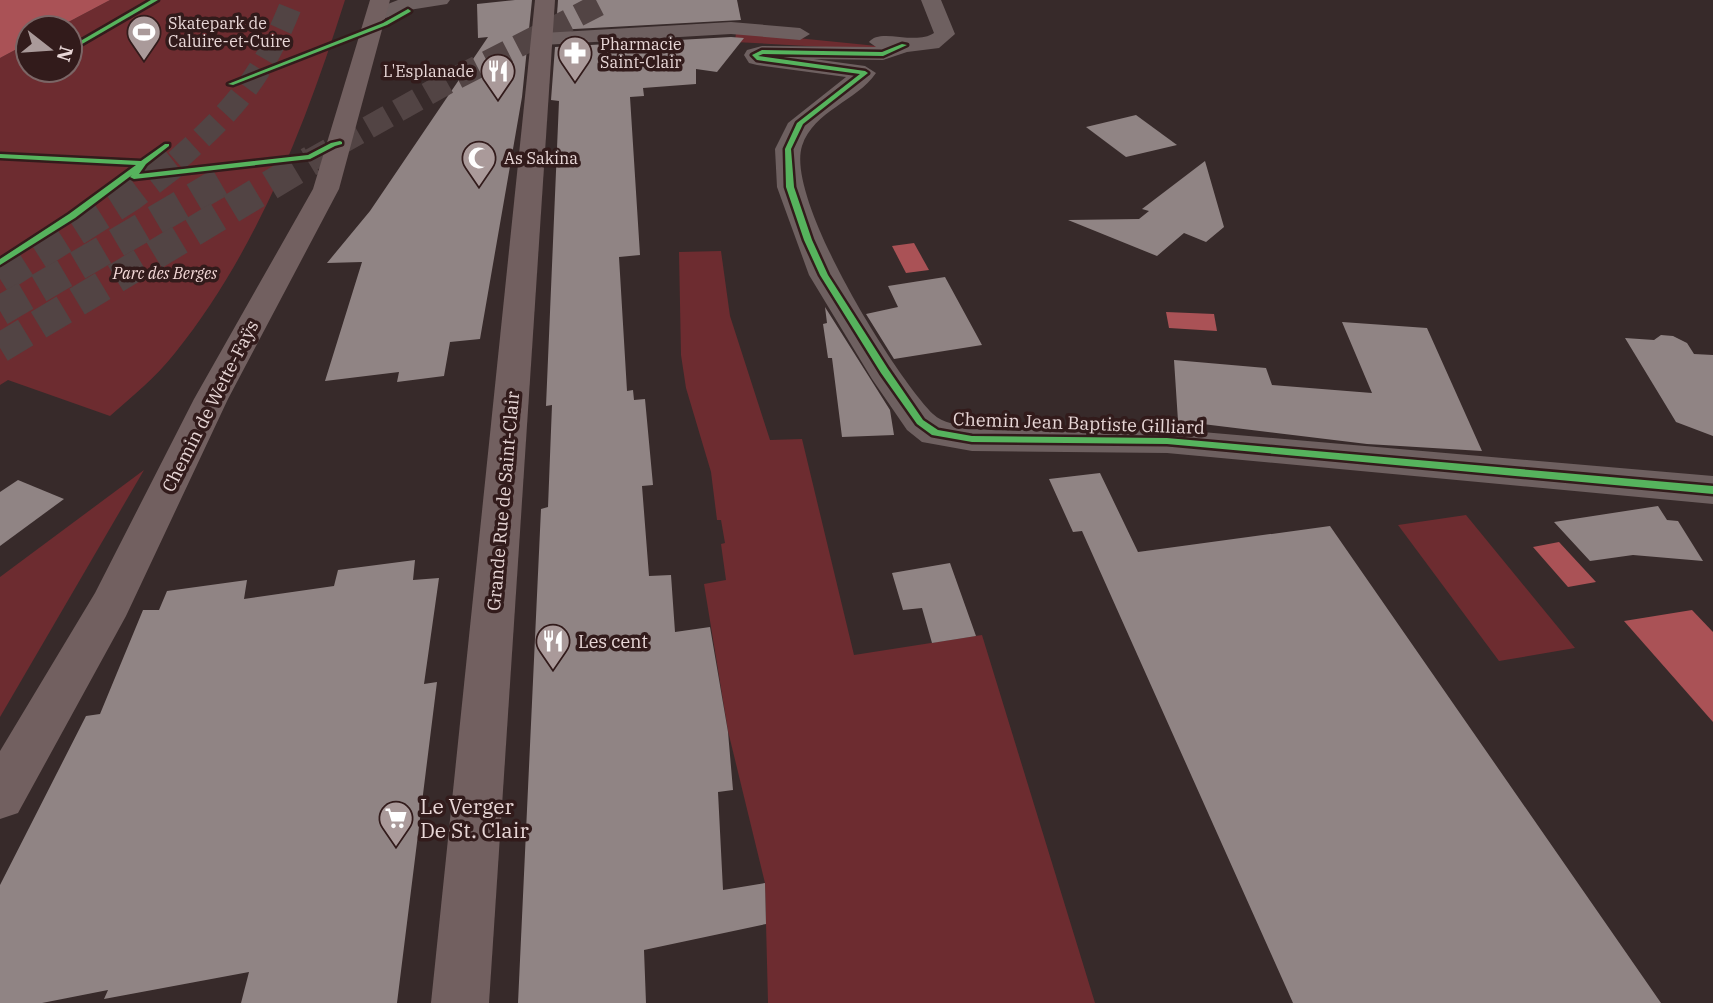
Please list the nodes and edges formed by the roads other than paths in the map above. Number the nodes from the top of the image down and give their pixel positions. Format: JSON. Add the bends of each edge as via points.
{"nodes":[{"id":1,"x":440,"y":0,"type":"edge"},
{"id":2,"x":545,"y":0,"type":"edge"},
{"id":3,"x":931,"y":0,"type":"edge"},
{"id":4,"x":379,"y":8,"type":"edge"},
{"id":5,"x":543,"y":39,"type":"junction"},
{"id":6,"x":904,"y":45,"type":"junction"},
{"id":7,"x":1713,"y":489,"type":"edge"},
{"id":8,"x":0,"y":796,"type":"edge"},
{"id":9,"x":460,"y":1003,"type":"edge"}],
"edges":[{"from":1,"to":4,"type":"street"},
{"from":2,"to":5,"type":"main road","name":"Grande Rue de Saint-Clair"},
{"from":3,"to":6,"type":"street","via":[[945,34],[934,43]]},
{"from":4,"to":8,"type":"main road","name":"Chemin de Wette-Faÿs","via":[[327,189],[211,399],[111,604]]},
{"from":5,"to":6,"type":"street","via":[[731,28]]},
{"from":5,"to":9,"type":"main road","name":"Grande Rue de Saint-Clair"},
{"from":6,"to":7,"type":"street","name":"Chemin Jean Baptiste Gilliard","via":[[884,54],[755,55],[865,73],[800,123],[788,149],[790,187],[824,275],[884,371],[920,422],[935,433],[972,439],[1167,441]]}]}
